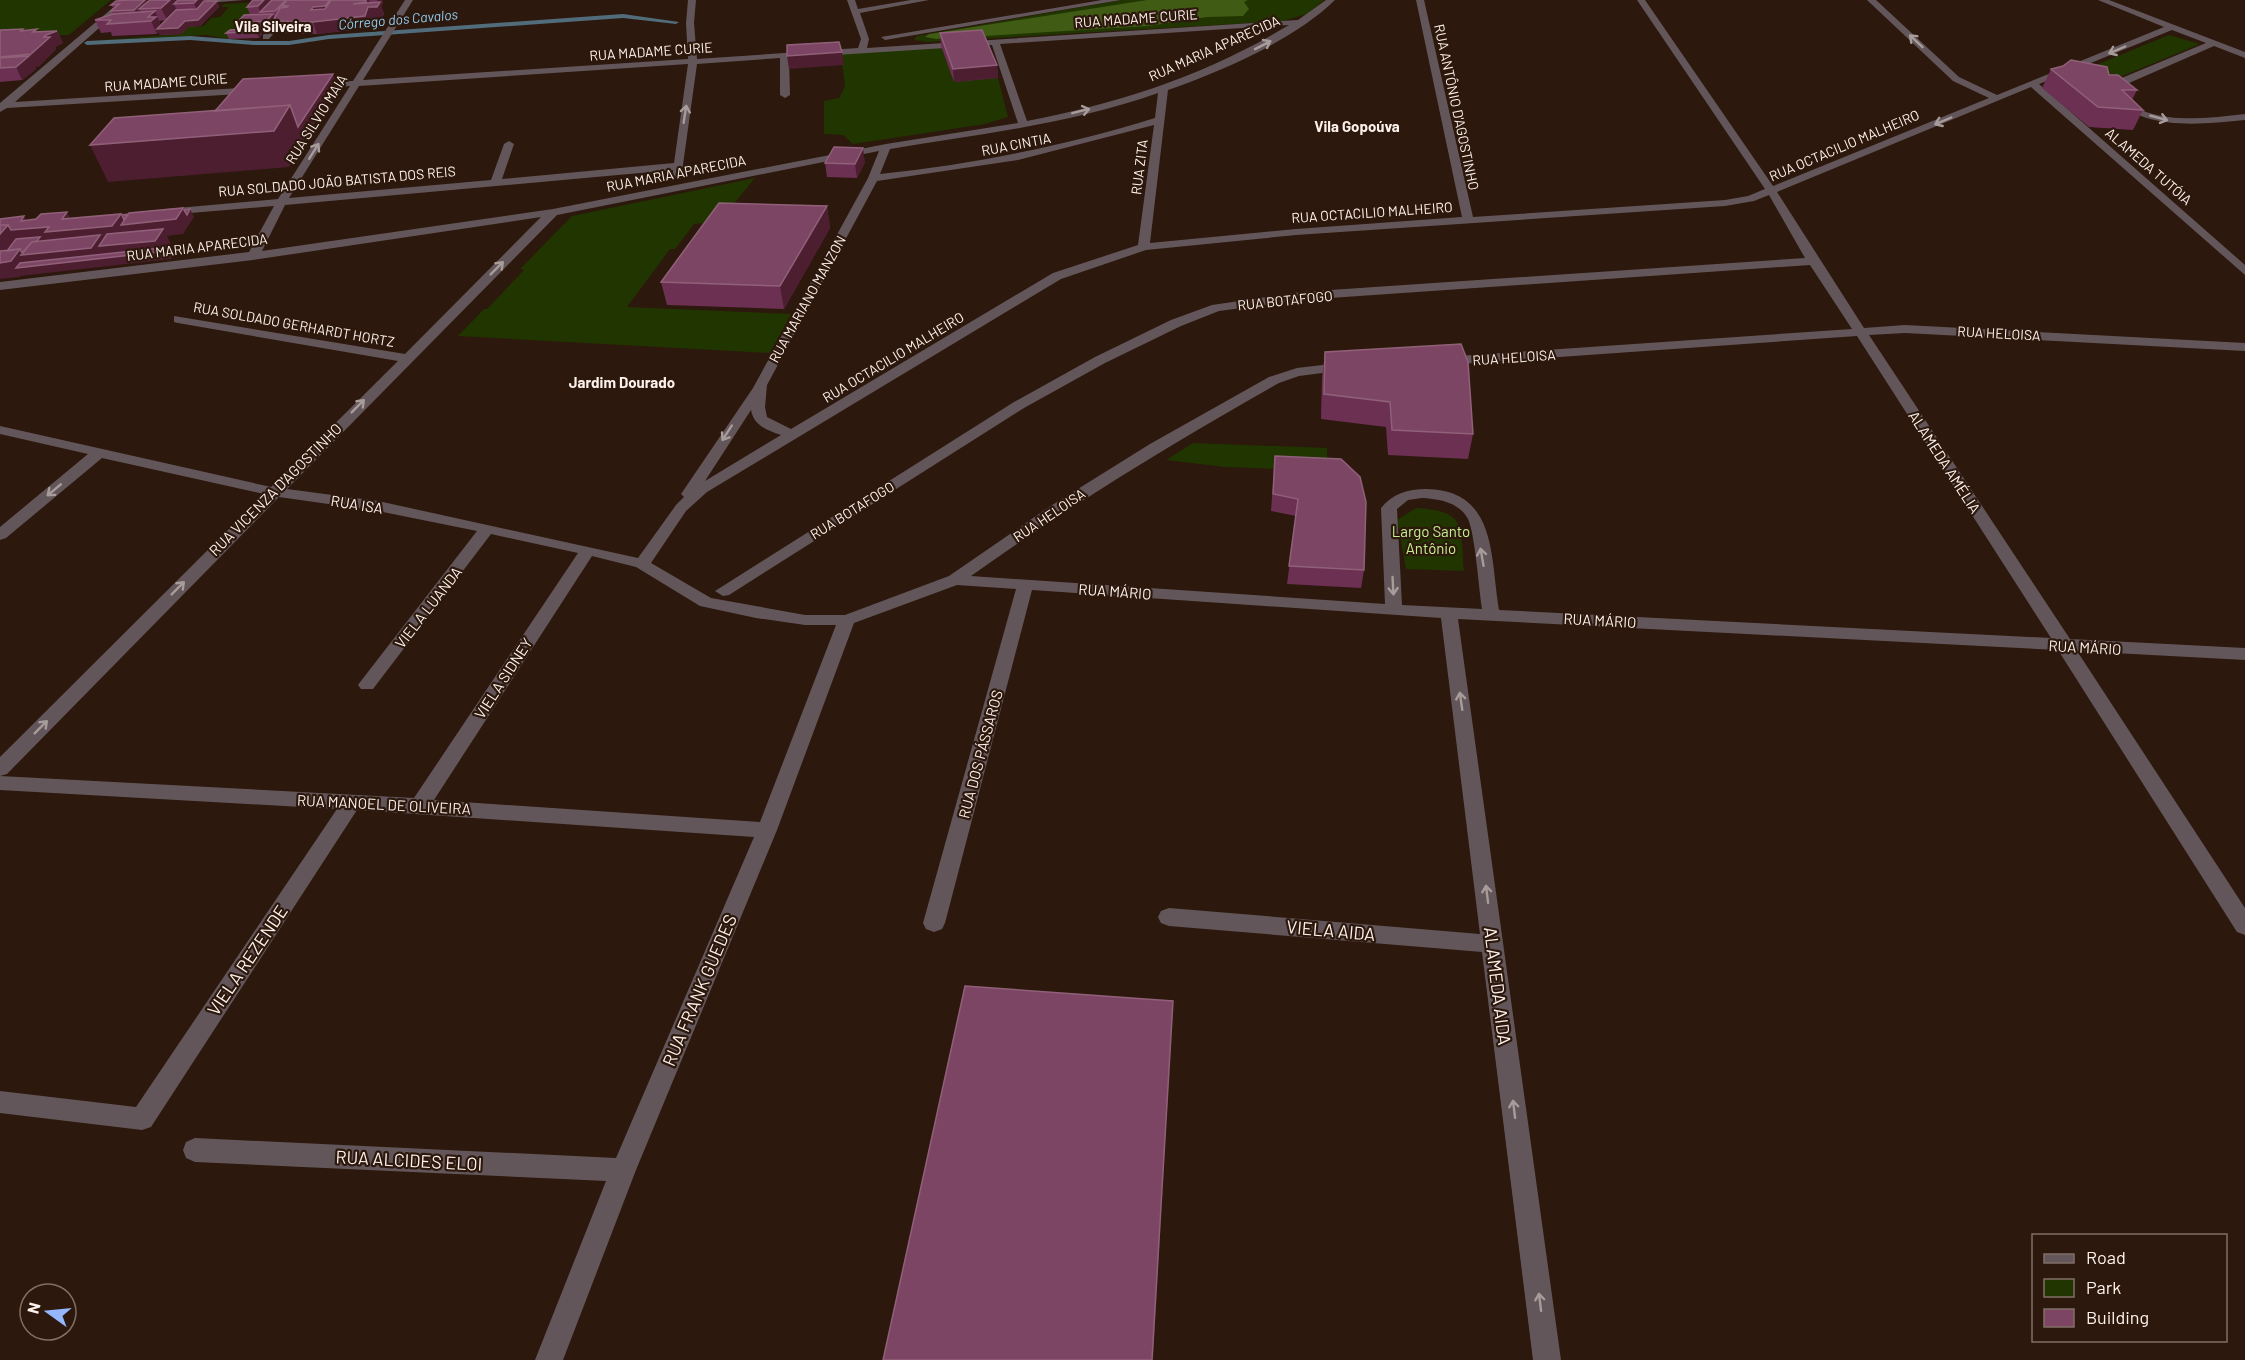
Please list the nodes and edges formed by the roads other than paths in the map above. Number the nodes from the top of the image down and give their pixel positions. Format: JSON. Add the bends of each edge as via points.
{"nodes":[{"id":1,"x":127,"y":0,"type":"edge"},
{"id":2,"x":240,"y":0,"type":"edge"},
{"id":3,"x":299,"y":0,"type":"edge"},
{"id":4,"x":409,"y":0,"type":"edge"},
{"id":5,"x":692,"y":0,"type":"edge"},
{"id":6,"x":851,"y":0,"type":"edge"},
{"id":7,"x":925,"y":0,"type":"edge"},
{"id":8,"x":1117,"y":0,"type":"edge"},
{"id":9,"x":1331,"y":0,"type":"edge"},
{"id":10,"x":1420,"y":0,"type":"edge"},
{"id":11,"x":1641,"y":0,"type":"edge"},
{"id":12,"x":1872,"y":0,"type":"edge"},
{"id":13,"x":2102,"y":0,"type":"edge"},
{"id":14,"x":185,"y":3,"type":"edge"},
{"id":15,"x":141,"y":5,"type":"edge"},
{"id":16,"x":119,"y":6,"type":"junction"},
{"id":17,"x":854,"y":12,"type":"junction"},
{"id":18,"x":1304,"y":22,"type":"junction"},
{"id":19,"x":2170,"y":27,"type":"junction"},
{"id":20,"x":902,"y":35,"type":"junction"},
{"id":21,"x":266,"y":37,"type":"dead end"},
{"id":22,"x":865,"y":39,"type":"junction"},
{"id":23,"x":995,"y":41,"type":"junction"},
{"id":24,"x":2213,"y":43,"type":"junction"},
{"id":25,"x":906,"y":47,"type":"junction"},
{"id":26,"x":862,"y":50,"type":"junction"},
{"id":27,"x":784,"y":55,"type":"junction"},
{"id":28,"x":2245,"y":55,"type":"edge"},
{"id":29,"x":693,"y":62,"type":"junction"},
{"id":30,"x":356,"y":84,"type":"junction"},
{"id":31,"x":2034,"y":84,"type":"junction"},
{"id":32,"x":309,"y":87,"type":"edge"},
{"id":33,"x":273,"y":89,"type":"edge"},
{"id":34,"x":1163,"y":90,"type":"junction"},
{"id":35,"x":785,"y":95,"type":"dead end"},
{"id":36,"x":1997,"y":98,"type":"junction"},
{"id":37,"x":1,"y":108,"type":"edge"},
{"id":38,"x":2245,"y":117,"type":"edge"},
{"id":39,"x":1160,"y":120,"type":"junction"},
{"id":40,"x":1024,"y":125,"type":"junction"},
{"id":41,"x":509,"y":144,"type":"dead end"},
{"id":42,"x":886,"y":147,"type":"junction"},
{"id":43,"x":677,"y":166,"type":"junction"},
{"id":44,"x":873,"y":178,"type":"junction"},
{"id":45,"x":495,"y":182,"type":"junction"},
{"id":46,"x":677,"y":188,"type":"junction"},
{"id":47,"x":1772,"y":192,"type":"junction"},
{"id":48,"x":281,"y":202,"type":"junction"},
{"id":49,"x":553,"y":212,"type":"junction"},
{"id":50,"x":152,"y":213,"type":"edge"},
{"id":51,"x":1468,"y":220,"type":"junction"},
{"id":52,"x":1144,"y":247,"type":"junction"},
{"id":53,"x":253,"y":256,"type":"junction"},
{"id":54,"x":1813,"y":261,"type":"junction"},
{"id":55,"x":2245,"y":271,"type":"edge"},
{"id":56,"x":0,"y":286,"type":"edge"},
{"id":57,"x":178,"y":319,"type":"dead end"},
{"id":58,"x":1859,"y":332,"type":"junction"},
{"id":59,"x":2245,"y":348,"type":"edge"},
{"id":60,"x":406,"y":358,"type":"junction"},
{"id":61,"x":1426,"y":362,"type":"edge"},
{"id":62,"x":1358,"y":366,"type":"edge"},
{"id":63,"x":760,"y":385,"type":"junction"},
{"id":64,"x":0,"y":430,"type":"edge"},
{"id":65,"x":793,"y":434,"type":"junction"},
{"id":66,"x":99,"y":453,"type":"junction"},
{"id":67,"x":273,"y":492,"type":"junction"},
{"id":68,"x":681,"y":508,"type":"junction"},
{"id":69,"x":488,"y":528,"type":"junction"},
{"id":70,"x":0,"y":535,"type":"edge"},
{"id":71,"x":588,"y":550,"type":"junction"},
{"id":72,"x":642,"y":564,"type":"junction"},
{"id":73,"x":955,"y":580,"type":"junction"},
{"id":74,"x":1025,"y":585,"type":"junction"},
{"id":75,"x":723,"y":591,"type":"dead end"},
{"id":76,"x":706,"y":602,"type":"joint"},
{"id":77,"x":1394,"y":610,"type":"junction"},
{"id":78,"x":1449,"y":613,"type":"junction"},
{"id":79,"x":1491,"y":615,"type":"junction"},
{"id":80,"x":848,"y":620,"type":"junction"},
{"id":81,"x":2065,"y":646,"type":"junction"},
{"id":82,"x":2245,"y":654,"type":"edge"},
{"id":83,"x":367,"y":685,"type":"dead end"},
{"id":84,"x":0,"y":769,"type":"edge"},
{"id":85,"x":0,"y":783,"type":"edge"},
{"id":86,"x":352,"y":802,"type":"junction"},
{"id":87,"x":419,"y":806,"type":"junction"},
{"id":88,"x":767,"y":830,"type":"junction"},
{"id":89,"x":1169,"y":917,"type":"dead end"},
{"id":90,"x":934,"y":923,"type":"dead end"},
{"id":91,"x":2245,"y":926,"type":"edge"},
{"id":92,"x":1493,"y":944,"type":"junction"},
{"id":93,"x":0,"y":1102,"type":"edge"},
{"id":94,"x":195,"y":1150,"type":"dead end"},
{"id":95,"x":623,"y":1170,"type":"junction"},
{"id":96,"x":549,"y":1360,"type":"edge"},
{"id":97,"x":1547,"y":1360,"type":"edge"}],
"edges":[{"from":1,"to":16,"type":"street"},
{"from":2,"to":14,"type":"street"},
{"from":3,"to":21,"type":"street"},
{"from":4,"to":30,"type":"street","name":"RUA SILVIO MAIA"},
{"from":5,"to":29,"type":"street"},
{"from":6,"to":17,"type":"street"},
{"from":7,"to":17,"type":"street"},
{"from":8,"to":20,"type":"street"},
{"from":9,"to":18,"type":"street","name":"RUA MARIA APARECIDA"},
{"from":10,"to":51,"type":"street","name":"RUA ANTÔNIO D'AGOSTINHO"},
{"from":11,"to":47,"type":"street","name":"ALAMEDA AMÉLIA"},
{"from":36,"to":12,"type":"street","one_way":true,"via":[[1956,79]]},
{"from":13,"to":19,"type":"street"},
{"from":15,"to":16,"type":"street"},
{"from":16,"to":37,"type":"street"},
{"from":17,"to":22,"type":"street"},
{"from":18,"to":23,"type":"street","name":"RUA MADAME CURIE"},
{"from":34,"to":18,"type":"street","name":"RUA MARIA APARECIDA","one_way":true},
{"from":19,"to":24,"type":"street"},
{"from":19,"to":31,"type":"street","name":"RUA OCTACILIO MALHEIRO","one_way":true},
{"from":20,"to":22,"type":"street"},
{"from":20,"to":25,"type":"street"},
{"from":22,"to":26,"type":"street"},
{"from":23,"to":25,"type":"street","name":"RUA MADAME CURIE"},
{"from":23,"to":40,"type":"street"},
{"from":24,"to":28,"type":"street"},
{"from":24,"to":38,"type":"street","one_way":true,"via":[[2107,90],[2130,108],[2164,120]]},
{"from":25,"to":26,"type":"street","name":"RUA MADAME CURIE"},
{"from":26,"to":27,"type":"street","name":"RUA MADAME CURIE"},
{"from":27,"to":29,"type":"street","name":"RUA MADAME CURIE"},
{"from":27,"to":35,"type":"street"},
{"from":29,"to":30,"type":"street","name":"RUA MADAME CURIE"},
{"from":43,"to":29,"type":"street","one_way":true},
{"from":30,"to":32,"type":"street","name":"RUA MADAME CURIE"},
{"from":48,"to":30,"type":"street","name":"RUA SILVIO MAIA","one_way":true},
{"from":31,"to":36,"type":"street","name":"RUA OCTACILIO MALHEIRO"},
{"from":31,"to":55,"type":"street","name":"ALAMEDA TUTÓIA"},
{"from":33,"to":37,"type":"street","name":"RUA MADAME CURIE"},
{"from":34,"to":39,"type":"street","name":"RUA ZITA"},
{"from":40,"to":34,"type":"street","name":"RUA MARIA APARECIDA","one_way":true},
{"from":36,"to":47,"type":"street","name":"RUA OCTACILIO MALHEIRO","one_way":true},
{"from":39,"to":44,"type":"street","name":"RUA CINTIA","via":[[1066,148],[940,171]]},
{"from":39,"to":52,"type":"street","name":"RUA ZITA"},
{"from":40,"to":42,"type":"street","name":"RUA MARIA APARECIDA"},
{"from":41,"to":45,"type":"street"},
{"from":42,"to":44,"type":"street","name":"RUA MARIANO MANZON"},
{"from":42,"to":46,"type":"street","name":"RUA MARIA APARECIDA"},
{"from":43,"to":45,"type":"street","name":"RUA SOLDADO JOÃO BATISTA DOS REIS"},
{"from":43,"to":46,"type":"street"},
{"from":44,"to":63,"type":"street","name":"RUA MARIANO MANZON"},
{"from":45,"to":48,"type":"street","name":"RUA SOLDADO JOÃO BATISTA DOS REIS"},
{"from":46,"to":49,"type":"street","name":"RUA MARIA APARECIDA"},
{"from":47,"to":51,"type":"street","name":"RUA OCTACILIO MALHEIRO","via":[[1725,203]]},
{"from":47,"to":54,"type":"street","name":"ALAMEDA AMÉLIA"},
{"from":48,"to":50,"type":"street","name":"RUA SOLDADO JOÃO BATISTA DOS REIS"},
{"from":48,"to":53,"type":"street","name":"RUA SILVIO MAIA"},
{"from":49,"to":53,"type":"street","name":"RUA MARIA APARECIDA"},
{"from":60,"to":49,"type":"street","name":"RUA VICENZA D'AGOSTINHO","one_way":true},
{"from":51,"to":52,"type":"street","name":"RUA OCTACILIO MALHEIRO"},
{"from":52,"to":65,"type":"street","name":"RUA OCTACILIO MALHEIRO","via":[[1057,276]]},
{"from":53,"to":56,"type":"street","name":"RUA MARIA APARECIDA"},
{"from":54,"to":58,"type":"street","name":"ALAMEDA AMÉLIA"},
{"from":54,"to":75,"type":"street","name":"RUA BOTAFOGO","via":[[1301,296],[1216,308],[1110,355],[1019,405]]},
{"from":57,"to":60,"type":"street","name":"RUA SOLDADO GERHARDT HORTZ"},
{"from":58,"to":59,"type":"street","name":"RUA HELOISA","via":[[1925,329]]},
{"from":58,"to":61,"type":"street","name":"RUA HELOISA"},
{"from":58,"to":81,"type":"street","name":"ALAMEDA AMÉLIA"},
{"from":67,"to":60,"type":"street","name":"RUA VICENZA D'AGOSTINHO","one_way":true},
{"from":62,"to":73,"type":"street","name":"RUA HELOISA","via":[[1297,372],[1274,380],[1054,510]]},
{"from":63,"to":65,"type":"street","name":"RUA MARIANO MANZON","via":[[758,417],[765,424]]},
{"from":63,"to":68,"type":"street","one_way":true},
{"from":64,"to":66,"type":"street","name":"RUA ISA"},
{"from":65,"to":68,"type":"street","name":"RUA OCTACILIO MALHEIRO","via":[[702,489]]},
{"from":66,"to":67,"type":"street","name":"RUA ISA"},
{"from":66,"to":70,"type":"street","one_way":true},
{"from":67,"to":69,"type":"street","name":"RUA ISA"},
{"from":84,"to":67,"type":"street","name":"RUA VICENZA D'AGOSTINHO","one_way":true},
{"from":68,"to":72,"type":"street","name":"RUA OCTACILIO MALHEIRO"},
{"from":69,"to":71,"type":"street","name":"RUA ISA"},
{"from":69,"to":83,"type":"street","name":"VIELA LUANDA"},
{"from":71,"to":72,"type":"street","name":"RUA ISA"},
{"from":71,"to":87,"type":"street","name":"VIELA SIDNEY"},
{"from":72,"to":76,"type":"street","name":"RUA ISA"},
{"from":73,"to":74,"type":"street","name":"RUA MÁRIO"},
{"from":73,"to":80,"type":"street","name":"RUA HELOISA"},
{"from":74,"to":77,"type":"street","name":"RUA MÁRIO"},
{"from":74,"to":90,"type":"street","name":"RUA DOS PÁSSAROS"},
{"from":76,"to":80,"type":"street","name":"RUA HELOISA","via":[[795,618]]},
{"from":77,"to":78,"type":"street","name":"RUA MÁRIO"},
{"from":79,"to":77,"type":"street","one_way":true,"via":[[1476,520],[1458,501],[1437,495],[1400,497],[1389,508]]},
{"from":78,"to":79,"type":"street","name":"RUA MÁRIO"},
{"from":92,"to":78,"type":"street","name":"ALAMEDA AIDA","one_way":true},
{"from":79,"to":81,"type":"street","name":"RUA MÁRIO"},
{"from":80,"to":88,"type":"street","name":"RUA FRANK GUEDES"},
{"from":81,"to":82,"type":"street","name":"RUA MÁRIO"},
{"from":81,"to":91,"type":"street","name":"ALAMEDA AMÉLIA"},
{"from":85,"to":86,"type":"street","name":"RUA MANOEL DE OLIVEIRA"},
{"from":86,"to":87,"type":"street","name":"RUA MANOEL DE OLIVEIRA"},
{"from":86,"to":93,"type":"street","name":"VIELA REZENDE","via":[[142,1119]]},
{"from":87,"to":88,"type":"street","name":"RUA MANOEL DE OLIVEIRA"},
{"from":88,"to":95,"type":"street","name":"RUA FRANK GUEDES"},
{"from":89,"to":92,"type":"street","name":"VIELA AIDA"},
{"from":97,"to":92,"type":"street","name":"ALAMEDA AIDA","one_way":true},
{"from":94,"to":95,"type":"street","name":"RUA ALCIDES ELOI"},
{"from":95,"to":96,"type":"street","name":"RUA FRANK GUEDES"}]}
